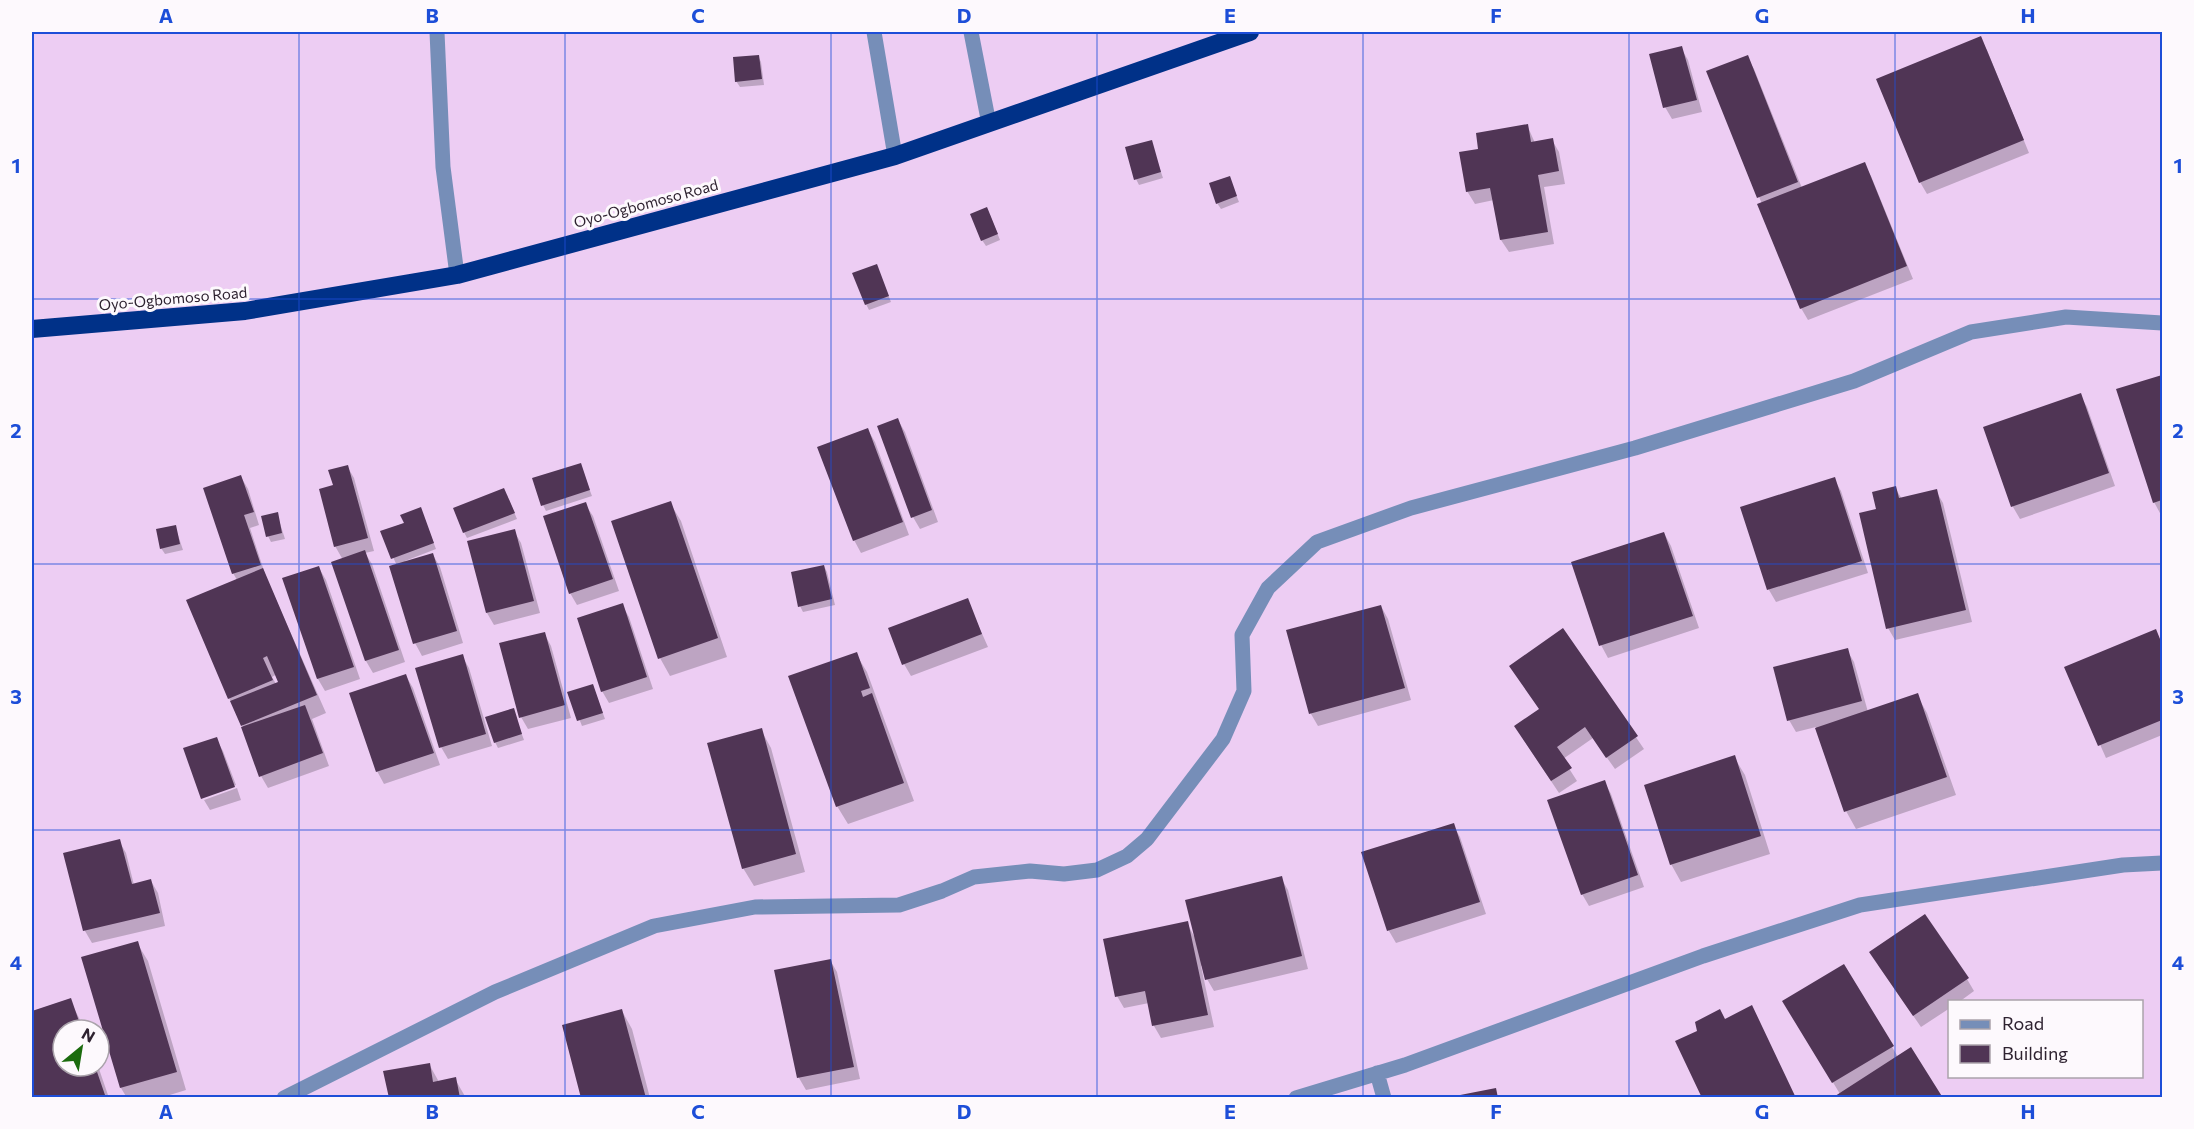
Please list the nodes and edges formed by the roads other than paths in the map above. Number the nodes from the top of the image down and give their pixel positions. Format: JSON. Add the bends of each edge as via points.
{"nodes":[{"id":1,"x":437,"y":32,"type":"edge"},
{"id":2,"x":874,"y":32,"type":"edge"},
{"id":3,"x":971,"y":32,"type":"edge"},
{"id":4,"x":1250,"y":32,"type":"edge"},
{"id":5,"x":989,"y":124,"type":"junction"},
{"id":6,"x":895,"y":156,"type":"junction"},
{"id":7,"x":457,"y":275,"type":"junction"},
{"id":8,"x":2163,"y":323,"type":"edge"},
{"id":9,"x":32,"y":329,"type":"edge"},
{"id":10,"x":2163,"y":863,"type":"edge"},
{"id":11,"x":1377,"y":1073,"type":"junction"},
{"id":12,"x":284,"y":1098,"type":"edge"},
{"id":13,"x":1296,"y":1098,"type":"edge"},
{"id":14,"x":1384,"y":1098,"type":"edge"}],
"edges":[{"from":1,"to":7,"type":"street","via":[[443,167]]},
{"from":2,"to":6,"type":"street"},
{"from":3,"to":5,"type":"street"},
{"from":4,"to":5,"type":"highway","name":"Oyo-Ogbomoso Road"},
{"from":5,"to":6,"type":"highway","name":"Oyo-Ogbomoso Road"},
{"from":6,"to":7,"type":"highway","name":"Oyo-Ogbomoso Road"},
{"from":7,"to":9,"type":"highway","name":"Oyo-Ogbomoso Road","via":[[245,311]]},
{"from":8,"to":12,"type":"street","via":[[2066,317],[1971,332],[1854,381],[1635,447],[1411,508],[1317,542],[1268,588],[1242,635],[1244,692],[1223,739],[1147,839],[1127,856],[1096,870],[974,877],[899,904],[755,907],[654,926],[495,992]]},
{"from":10,"to":11,"type":"street","via":[[2123,865],[1860,905],[1702,956]]},
{"from":11,"to":13,"type":"street"},
{"from":11,"to":14,"type":"street"}]}
